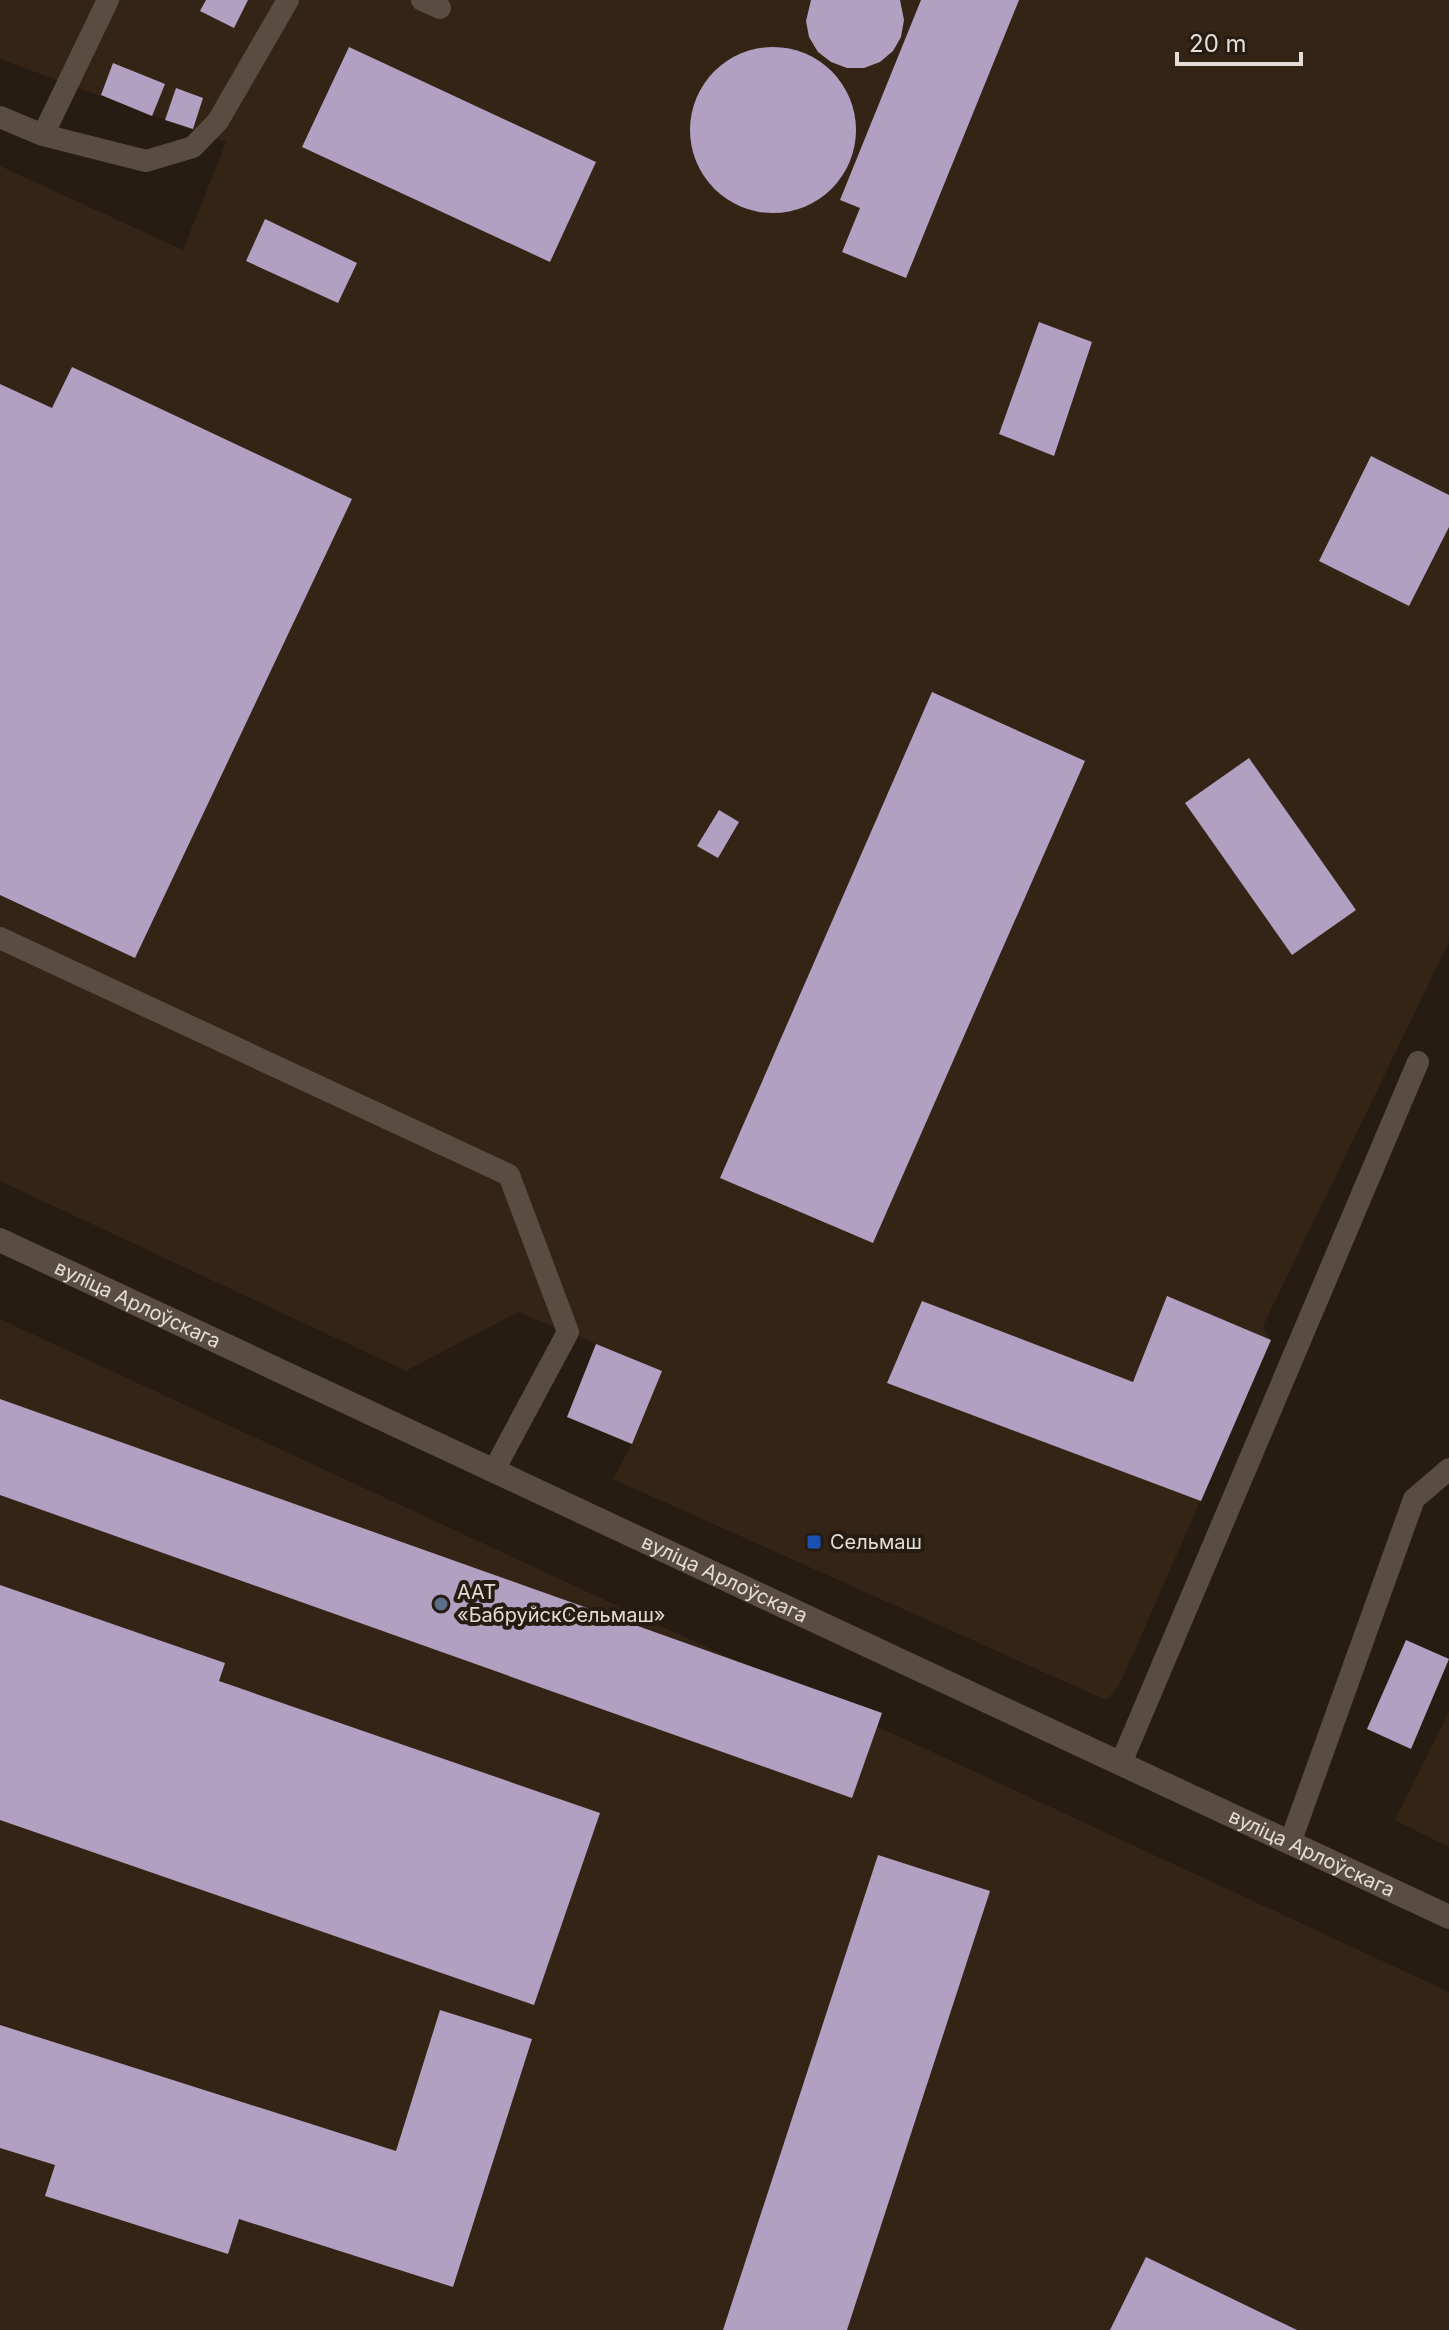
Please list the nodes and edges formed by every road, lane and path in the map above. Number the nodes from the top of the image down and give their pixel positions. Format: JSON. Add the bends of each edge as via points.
{"nodes":[{"id":1,"x":108,"y":0,"type":"edge"},
{"id":2,"x":288,"y":0,"type":"edge"},
{"id":3,"x":0,"y":117,"type":"edge"},
{"id":4,"x":43,"y":135,"type":"junction"},
{"id":5,"x":0,"y":938,"type":"edge"},
{"id":6,"x":1418,"y":1062,"type":"dead end"},
{"id":7,"x":0,"y":1240,"type":"edge"},
{"id":8,"x":1449,"y":1469,"type":"edge"},
{"id":9,"x":494,"y":1470,"type":"junction"},
{"id":10,"x":1121,"y":1763,"type":"junction"},
{"id":11,"x":1290,"y":1843,"type":"junction"},
{"id":12,"x":1449,"y":1917,"type":"edge"}],
"edges":[{"from":1,"to":4,"type":"lane"},
{"from":2,"to":4,"type":"lane","via":[[218,121],[193,147],[146,161]]},
{"from":3,"to":4,"type":"lane"},
{"from":5,"to":9,"type":"lane","via":[[509,1175],[568,1332]]},
{"from":6,"to":10,"type":"lane"},
{"from":7,"to":9,"type":"street","name":"вуліца Арлоўскага"},
{"from":8,"to":11,"type":"lane","via":[[1414,1499]]},
{"from":9,"to":10,"type":"street","name":"вуліца Арлоўскага"},
{"from":10,"to":11,"type":"street","name":"вуліца Арлоўскага"},
{"from":11,"to":12,"type":"street","name":"вуліца Арлоўскага"}]}
